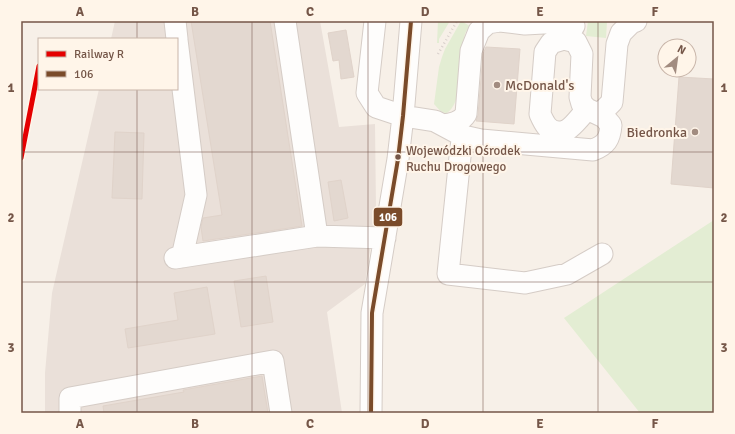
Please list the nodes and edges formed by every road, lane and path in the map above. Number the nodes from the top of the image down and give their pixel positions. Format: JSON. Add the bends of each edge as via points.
{"nodes":[{"id":1,"x":175,"y":21,"type":"edge"},
{"id":2,"x":285,"y":21,"type":"edge"},
{"id":3,"x":375,"y":21,"type":"edge"},
{"id":4,"x":411,"y":21,"type":"edge"},
{"id":5,"x":424,"y":21,"type":"edge"},
{"id":6,"x":457,"y":21,"type":"edge"},
{"id":7,"x":636,"y":21,"type":"edge"},
{"id":8,"x":489,"y":22,"type":"edge"},
{"id":9,"x":570,"y":24,"type":"edge"},
{"id":10,"x":177,"y":38,"type":"edge"},
{"id":11,"x":178,"y":48,"type":"edge"},
{"id":12,"x":438,"y":54,"type":"dead end"},
{"id":13,"x":582,"y":54,"type":"junction"},
{"id":14,"x":593,"y":112,"type":"junction"},
{"id":15,"x":403,"y":116,"type":"junction"},
{"id":16,"x":443,"y":125,"type":"junction"},
{"id":17,"x":463,"y":136,"type":"junction"},
{"id":18,"x":317,"y":236,"type":"junction"},
{"id":19,"x":385,"y":238,"type":"junction"},
{"id":20,"x":602,"y":254,"type":"dead end"},
{"id":21,"x":70,"y":413,"type":"edge"},
{"id":22,"x":282,"y":413,"type":"edge"},
{"id":23,"x":370,"y":413,"type":"edge"}],
"edges":[{"from":1,"to":10,"type":"street"},
{"from":2,"to":18,"type":"street"},
{"from":3,"to":15,"type":"street","via":[[367,93],[376,107]]},
{"from":4,"to":15,"type":"street"},
{"from":5,"to":15,"type":"street"},
{"from":6,"to":12,"type":"path"},
{"from":7,"to":14,"type":"street","via":[[630,23],[621,33],[617,44],[612,102],[606,108]]},
{"from":8,"to":9,"type":"street"},
{"from":8,"to":16,"type":"street","via":[[479,31],[471,51],[466,114],[455,123]]},
{"from":9,"to":13,"type":"street","via":[[582,39]]},
{"from":11,"to":18,"type":"street","via":[[196,195],[179,257]]},
{"from":13,"to":14,"type":"street","via":[[580,97],[582,104]]},
{"from":13,"to":14,"type":"street","via":[[576,42],[564,39],[551,43],[545,52],[540,114],[548,129],[556,132],[565,131]]},
{"from":14,"to":17,"type":"street","via":[[604,116],[611,125],[611,132],[602,146],[593,150],[481,140]]},
{"from":15,"to":16,"type":"street","via":[[435,121]]},
{"from":15,"to":19,"type":"street"},
{"from":16,"to":17,"type":"street"},
{"from":17,"to":20,"type":"street","via":[[448,274],[525,283],[567,274]]},
{"from":18,"to":19,"type":"street"},
{"from":19,"to":23,"type":"street","via":[[372,313]]},
{"from":21,"to":22,"type":"street","via":[[70,398],[273,361]]}]}
